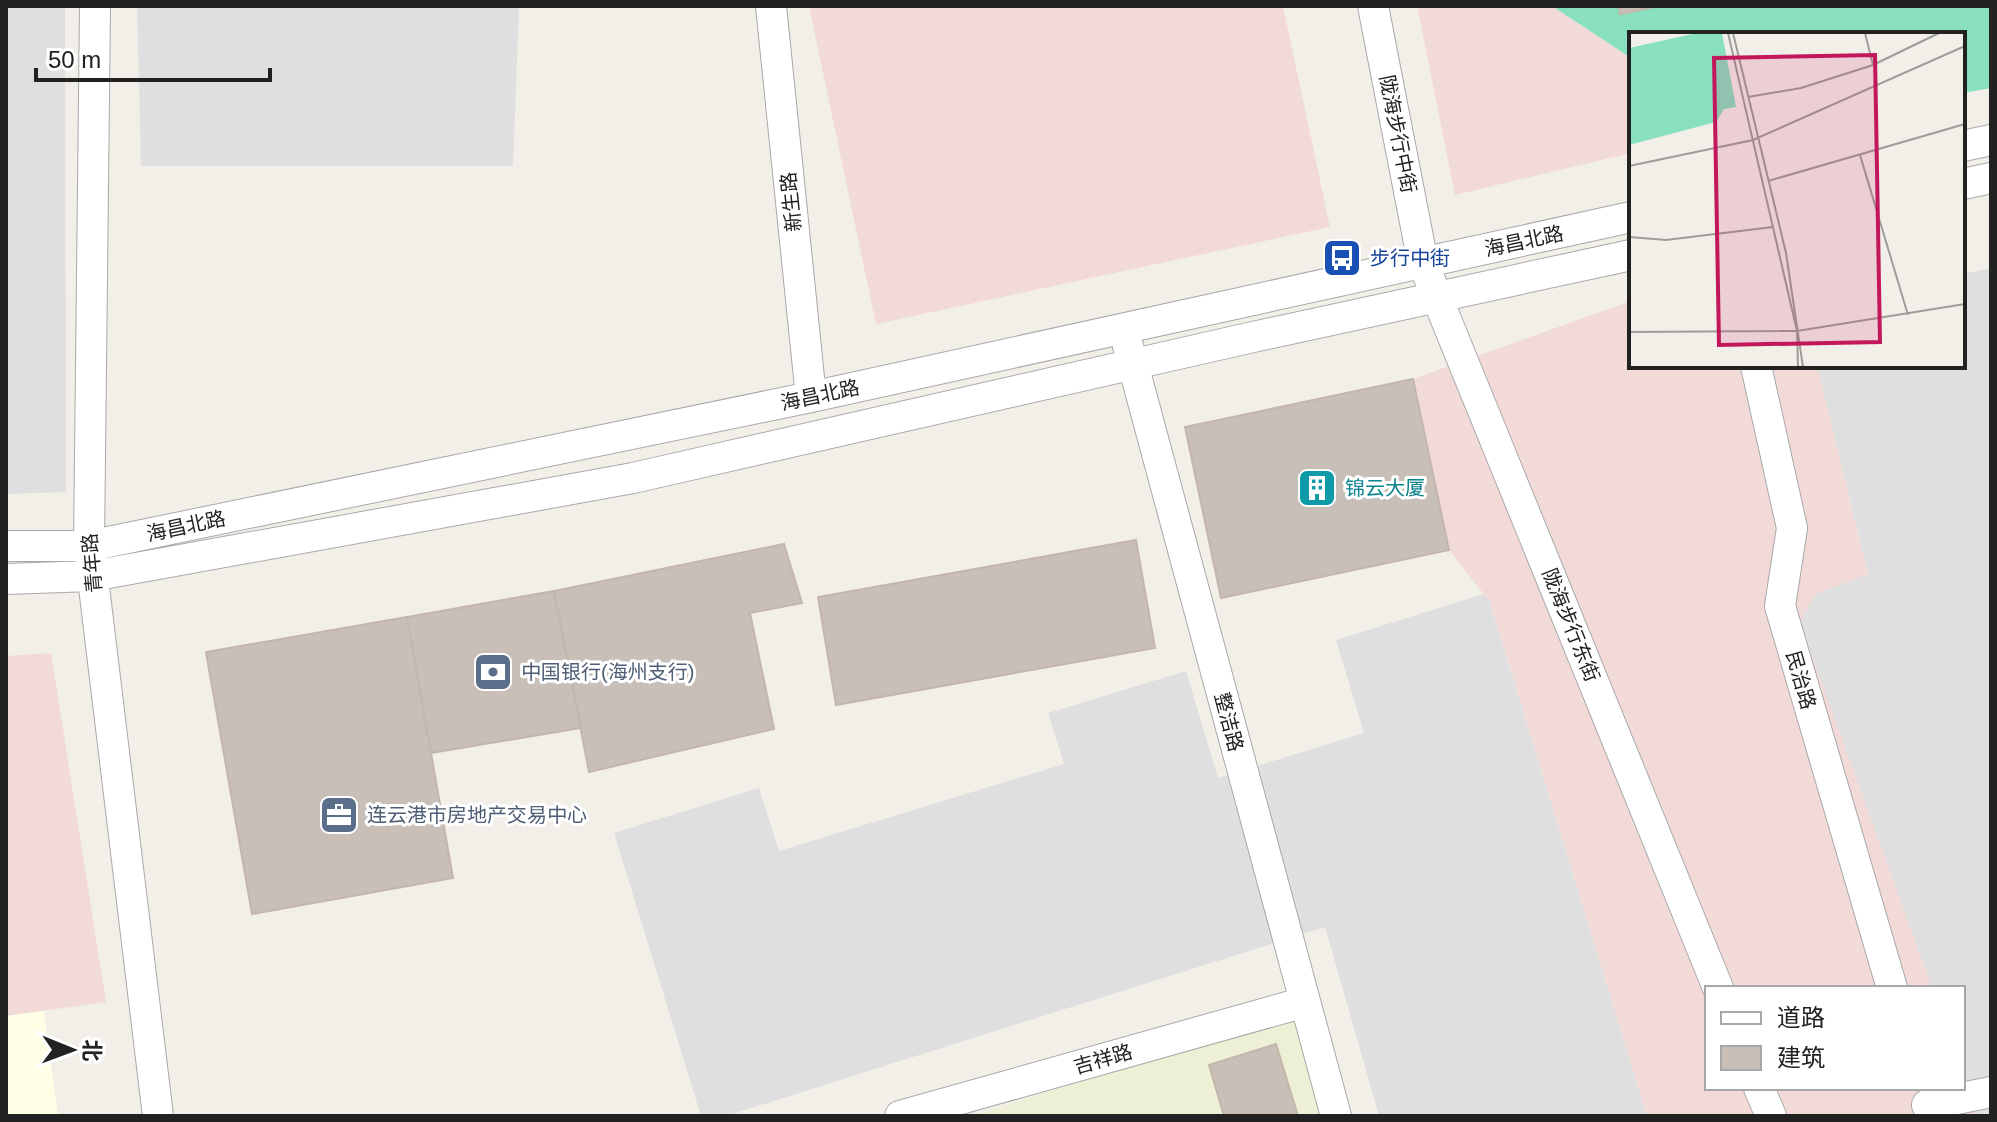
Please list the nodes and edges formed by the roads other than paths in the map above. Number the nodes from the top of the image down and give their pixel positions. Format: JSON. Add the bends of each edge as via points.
{"nodes":[{"id":1,"x":95,"y":6,"type":"edge"},
{"id":2,"x":771,"y":6,"type":"edge"},
{"id":3,"x":1373,"y":6,"type":"edge"},
{"id":4,"x":1991,"y":140,"type":"edge"},
{"id":5,"x":1965,"y":146,"type":"edge"},
{"id":6,"x":1991,"y":178,"type":"edge"},
{"id":7,"x":1965,"y":184,"type":"edge"},
{"id":8,"x":1629,"y":217,"type":"edge"},
{"id":9,"x":1629,"y":255,"type":"edge"},
{"id":10,"x":1423,"y":263,"type":"junction"},
{"id":11,"x":1437,"y":297,"type":"junction"},
{"id":12,"x":1123,"y":327,"type":"junction"},
{"id":13,"x":1132,"y":364,"type":"junction"},
{"id":14,"x":1756,"y":368,"type":"edge"},
{"id":15,"x":811,"y":397,"type":"junction"},
{"id":16,"x":6,"y":546,"type":"edge"},
{"id":17,"x":89,"y":546,"type":"junction"},
{"id":18,"x":92,"y":576,"type":"junction"},
{"id":19,"x":6,"y":579,"type":"edge"},
{"id":20,"x":1717,"y":986,"type":"edge"},
{"id":21,"x":1891,"y":986,"type":"edge"},
{"id":22,"x":1305,"y":1002,"type":"junction"},
{"id":23,"x":1760,"y":1090,"type":"edge"},
{"id":24,"x":1991,"y":1092,"type":"edge"},
{"id":25,"x":1927,"y":1103,"type":"edge"},
{"id":26,"x":158,"y":1116,"type":"edge"},
{"id":27,"x":900,"y":1116,"type":"edge"},
{"id":28,"x":1336,"y":1116,"type":"edge"},
{"id":29,"x":1771,"y":1116,"type":"edge"}],
"edges":[{"from":1,"to":17,"type":"street","name":"青年路"},
{"from":2,"to":15,"type":"street","name":"新生路"},
{"from":3,"to":10,"type":"street","name":"陇海步行中街"},
{"from":4,"to":5,"type":"street"},
{"from":6,"to":7,"type":"street"},
{"from":8,"to":10,"type":"street","name":"海昌北路"},
{"from":9,"to":11,"type":"street","name":"海昌北路"},
{"from":10,"to":11,"type":"street","name":"陇海步行东街"},
{"from":10,"to":12,"type":"street","name":"海昌北路"},
{"from":11,"to":13,"type":"street","name":"海昌北路"},
{"from":11,"to":20,"type":"street","name":"陇海步行东街"},
{"from":12,"to":13,"type":"street","name":"整洁路"},
{"from":12,"to":15,"type":"street","name":"海昌北路"},
{"from":13,"to":18,"type":"street","name":"海昌北路","via":[[633,478]]},
{"from":13,"to":22,"type":"street","name":"整洁路"},
{"from":14,"to":21,"type":"street","name":"民治路","via":[[1792,528],[1780,606]]},
{"from":15,"to":17,"type":"street","name":"海昌北路"},
{"from":16,"to":17,"type":"street","name":"海昌北路"},
{"from":17,"to":18,"type":"street","name":"青年路"},
{"from":18,"to":19,"type":"street","name":"海昌北路"},
{"from":18,"to":26,"type":"street","name":"青年路"},
{"from":22,"to":27,"type":"street","name":"吉祥路"},
{"from":22,"to":28,"type":"street","name":"整洁路"},
{"from":23,"to":29,"type":"street"},
{"from":24,"to":25,"type":"street"}]}
